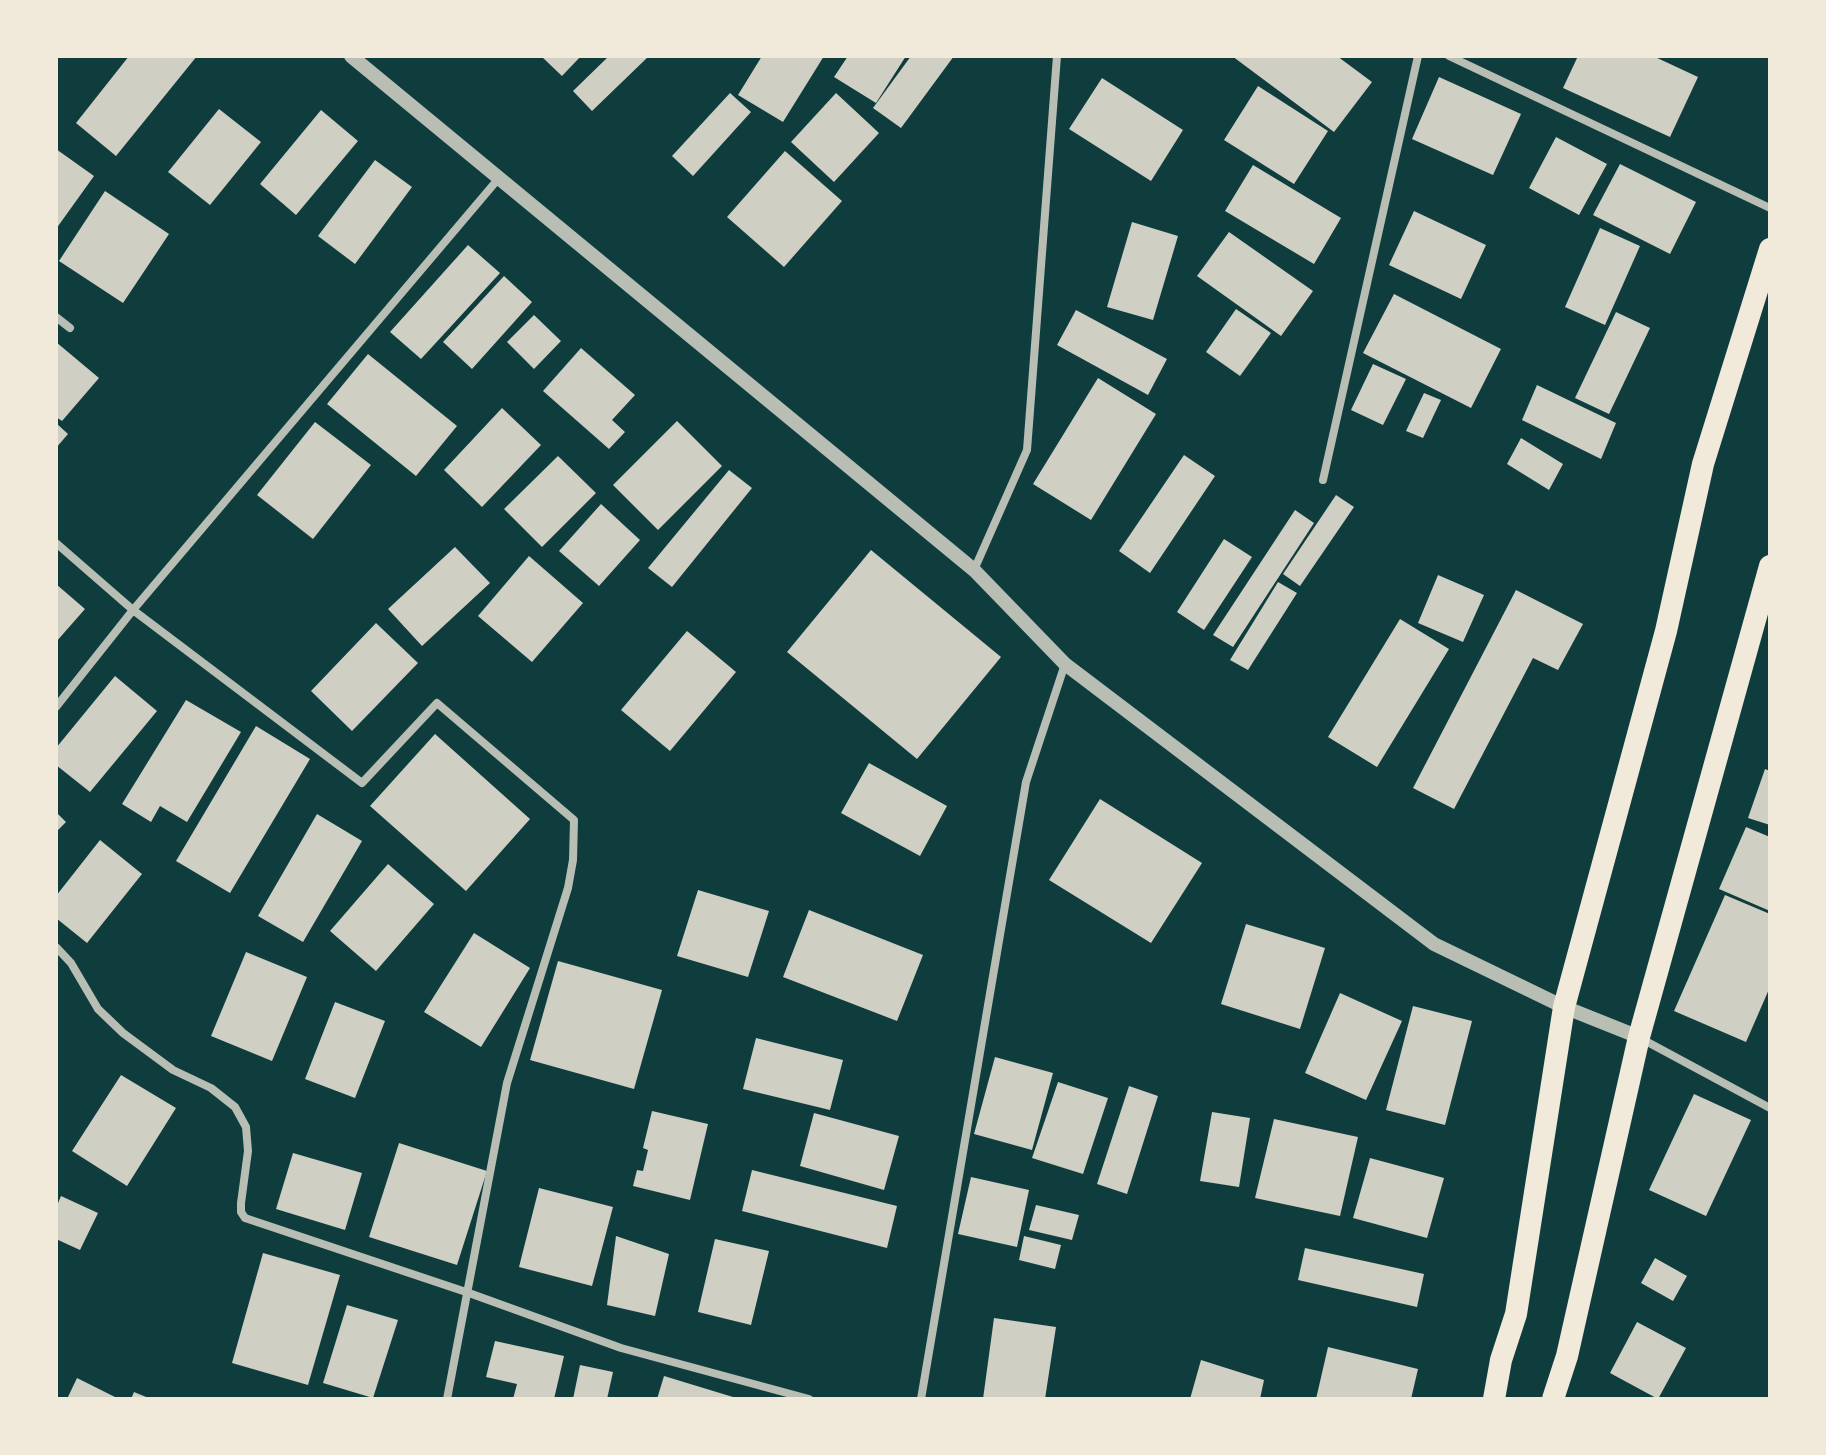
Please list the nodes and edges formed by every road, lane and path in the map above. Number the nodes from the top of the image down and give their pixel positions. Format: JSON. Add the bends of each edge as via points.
{"nodes":[{"id":1,"x":351,"y":56,"type":"edge"},
{"id":2,"x":1057,"y":56,"type":"edge"},
{"id":3,"x":1418,"y":56,"type":"edge"},
{"id":4,"x":1449,"y":56,"type":"edge"},
{"id":5,"x":499,"y":178,"type":"junction"},
{"id":6,"x":1770,"y":208,"type":"edge"},
{"id":7,"x":1770,"y":249,"type":"edge"},
{"id":8,"x":56,"y":317,"type":"edge"},
{"id":9,"x":70,"y":328,"type":"dead end"},
{"id":10,"x":1323,"y":480,"type":"dead end"},
{"id":11,"x":56,"y":543,"type":"edge"},
{"id":12,"x":1770,"y":566,"type":"edge"},
{"id":13,"x":974,"y":570,"type":"junction"},
{"id":14,"x":133,"y":610,"type":"junction"},
{"id":15,"x":1065,"y":664,"type":"junction"},
{"id":16,"x":56,"y":707,"type":"edge"},
{"id":17,"x":56,"y":947,"type":"edge"},
{"id":18,"x":1564,"y":1007,"type":"junction"},
{"id":19,"x":1639,"y":1037,"type":"junction"},
{"id":20,"x":1770,"y":1108,"type":"edge"},
{"id":21,"x":469,"y":1293,"type":"junction"},
{"id":22,"x":1558,"y":1397,"type":"edge"},
{"id":23,"x":447,"y":1399,"type":"edge"},
{"id":24,"x":809,"y":1399,"type":"edge"},
{"id":25,"x":921,"y":1399,"type":"edge"},
{"id":26,"x":1494,"y":1399,"type":"edge"}],
"edges":[{"from":1,"to":5,"type":"street"},
{"from":2,"to":13,"type":"street","via":[[1027,450]]},
{"from":3,"to":10,"type":"street"},
{"from":4,"to":6,"type":"street"},
{"from":5,"to":13,"type":"street"},
{"from":5,"to":14,"type":"street"},
{"from":7,"to":18,"type":"highway","via":[[1703,464],[1666,631]]},
{"from":8,"to":9,"type":"street"},
{"from":11,"to":14,"type":"street"},
{"from":12,"to":19,"type":"highway"},
{"from":13,"to":15,"type":"street"},
{"from":14,"to":16,"type":"street"},
{"from":14,"to":21,"type":"street","via":[[362,783],[437,703],[574,820],[568,888],[507,1083]]},
{"from":15,"to":18,"type":"street","via":[[1434,944]]},
{"from":15,"to":25,"type":"street","via":[[1026,782]]},
{"from":17,"to":21,"type":"street","via":[[98,1009],[123,1033],[235,1107],[246,1127],[241,1195],[245,1218]]},
{"from":18,"to":19,"type":"street"},
{"from":18,"to":26,"type":"highway","via":[[1516,1314]]},
{"from":19,"to":20,"type":"street"},
{"from":19,"to":22,"type":"highway"},
{"from":21,"to":23,"type":"street"},
{"from":21,"to":24,"type":"street","via":[[621,1348]]}]}
